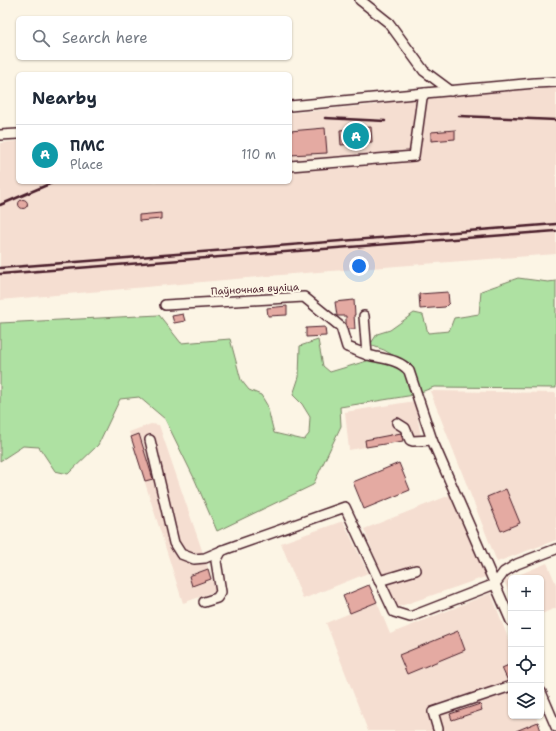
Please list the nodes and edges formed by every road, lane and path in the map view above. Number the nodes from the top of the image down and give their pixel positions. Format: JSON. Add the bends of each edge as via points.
{"nodes":[{"id":1,"x":360,"y":0,"type":"edge"},
{"id":2,"x":556,"y":82,"type":"edge"},
{"id":3,"x":451,"y":91,"type":"junction"},
{"id":4,"x":425,"y":93,"type":"junction"},
{"id":5,"x":292,"y":106,"type":"edge"},
{"id":6,"x":16,"y":134,"type":"edge"},
{"id":7,"x":0,"y":135,"type":"edge"},
{"id":8,"x":292,"y":166,"type":"edge"},
{"id":9,"x":165,"y":305,"type":"dead end"},
{"id":10,"x":364,"y":316,"type":"dead end"},
{"id":11,"x":366,"y":355,"type":"junction"},
{"id":12,"x":397,"y":423,"type":"dead end"},
{"id":13,"x":150,"y":440,"type":"dead end"},
{"id":14,"x":432,"y":440,"type":"junction"},
{"id":15,"x":556,"y":549,"type":"edge"},
{"id":16,"x":222,"y":550,"type":"junction"},
{"id":17,"x":416,"y":570,"type":"dead end"},
{"id":18,"x":380,"y":581,"type":"junction"},
{"id":19,"x":495,"y":584,"type":"junction"},
{"id":20,"x":204,"y":602,"type":"dead end"},
{"id":21,"x":508,"y":605,"type":"edge"},
{"id":22,"x":508,"y":687,"type":"edge"},
{"id":23,"x":544,"y":699,"type":"edge"},
{"id":24,"x":556,"y":727,"type":"edge"},
{"id":25,"x":438,"y":729,"type":"dead end"}],
"edges":[{"from":1,"to":3,"type":"lane","via":[[389,23],[424,71]]},
{"from":2,"to":3,"type":"lane"},
{"from":3,"to":4,"type":"lane"},
{"from":4,"to":5,"type":"lane"},
{"from":4,"to":8,"type":"lane","via":[[422,98],[414,156]]},
{"from":6,"to":7,"type":"lane"},
{"from":9,"to":11,"type":"lane","name":"Паўночная вуліца","via":[[304,297],[341,327],[347,347]]},
{"from":10,"to":11,"type":"lane"},
{"from":11,"to":14,"type":"lane","via":[[405,365]]},
{"from":12,"to":14,"type":"lane","via":[[405,428],[410,440]]},
{"from":13,"to":16,"type":"lane","via":[[174,543],[182,554],[194,559],[205,558]]},
{"from":14,"to":19,"type":"lane"},
{"from":15,"to":19,"type":"lane","via":[[517,564],[504,572]]},
{"from":16,"to":18,"type":"lane","via":[[345,507]]},
{"from":16,"to":20,"type":"lane","via":[[216,561],[221,592],[217,598]]},
{"from":17,"to":18,"type":"lane"},
{"from":18,"to":19,"type":"lane","via":[[394,612],[410,617]]},
{"from":19,"to":21,"type":"lane"},
{"from":22,"to":25,"type":"lane","via":[[433,712]]},
{"from":23,"to":24,"type":"lane"}]}
